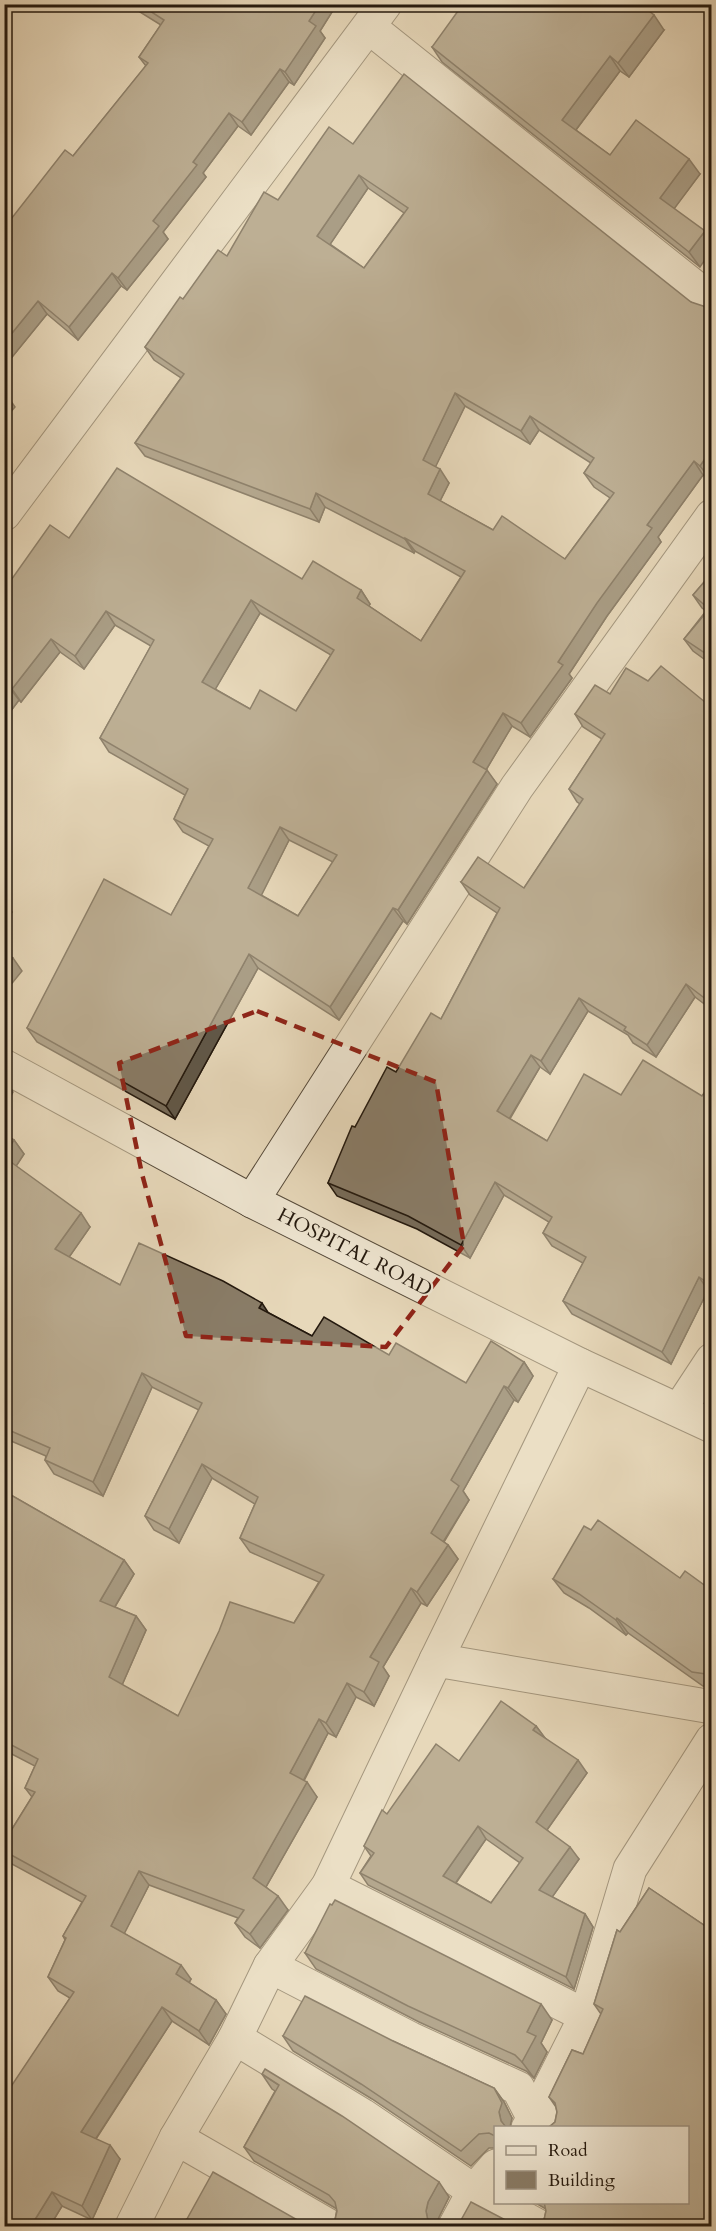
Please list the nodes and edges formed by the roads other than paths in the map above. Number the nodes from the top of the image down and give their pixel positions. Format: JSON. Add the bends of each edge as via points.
{"nodes":[{"id":1,"x":377,"y":16,"type":"edge"},
{"id":2,"x":711,"y":301,"type":"edge"},
{"id":3,"x":4,"y":514,"type":"edge"},
{"id":4,"x":711,"y":516,"type":"edge"},
{"id":5,"x":4,"y":1066,"type":"edge"},
{"id":6,"x":252,"y":1201,"type":"junction"},
{"id":7,"x":711,"y":1360,"type":"edge"},
{"id":8,"x":580,"y":1365,"type":"junction"},
{"id":9,"x":679,"y":1410,"type":"junction"},
{"id":10,"x":711,"y":1426,"type":"edge"},
{"id":11,"x":436,"y":1660,"type":"junction"},
{"id":12,"x":711,"y":1707,"type":"edge"},
{"id":13,"x":711,"y":1740,"type":"edge"},
{"id":14,"x":328,"y":1886,"type":"junction"},
{"id":15,"x":270,"y":1966,"type":"junction"},
{"id":16,"x":586,"y":2016,"type":"junction"},
{"id":17,"x":235,"y":2038,"type":"junction"},
{"id":18,"x":538,"y":2125,"type":"edge"},
{"id":19,"x":176,"y":2138,"type":"junction"},
{"id":20,"x":494,"y":2167,"type":"edge"},
{"id":21,"x":474,"y":2192,"type":"junction"},
{"id":22,"x":494,"y":2203,"type":"edge"},
{"id":23,"x":497,"y":2204,"type":"edge"},
{"id":24,"x":132,"y":2226,"type":"edge"},
{"id":25,"x":328,"y":2226,"type":"edge"},
{"id":26,"x":455,"y":2226,"type":"edge"},
{"id":27,"x":538,"y":2226,"type":"edge"}],
"edges":[{"from":1,"to":2,"type":"street"},
{"from":1,"to":3,"type":"street"},
{"from":4,"to":6,"type":"street","via":[[517,787]]},
{"from":5,"to":6,"type":"street","name":"HOSPITAL ROAD"},
{"from":6,"to":8,"type":"street","name":"HOSPITAL ROAD"},
{"from":7,"to":9,"type":"street"},
{"from":8,"to":9,"type":"street","name":"HOSPITAL ROAD"},
{"from":8,"to":11,"type":"street"},
{"from":9,"to":10,"type":"street","name":"HOSPITAL ROAD"},
{"from":11,"to":12,"type":"street"},
{"from":11,"to":14,"type":"street"},
{"from":13,"to":16,"type":"street","via":[[630,1869]]},
{"from":14,"to":15,"type":"street"},
{"from":14,"to":16,"type":"street"},
{"from":15,"to":17,"type":"street"},
{"from":15,"to":18,"type":"street","via":[[411,2039],[518,2088]]},
{"from":16,"to":18,"type":"street"},
{"from":17,"to":19,"type":"street"},
{"from":17,"to":21,"type":"street","via":[[362,2115]]},
{"from":19,"to":24,"type":"street"},
{"from":19,"to":25,"type":"street"},
{"from":20,"to":21,"type":"street"},
{"from":21,"to":22,"type":"street"},
{"from":21,"to":26,"type":"street"},
{"from":23,"to":27,"type":"street"}]}
